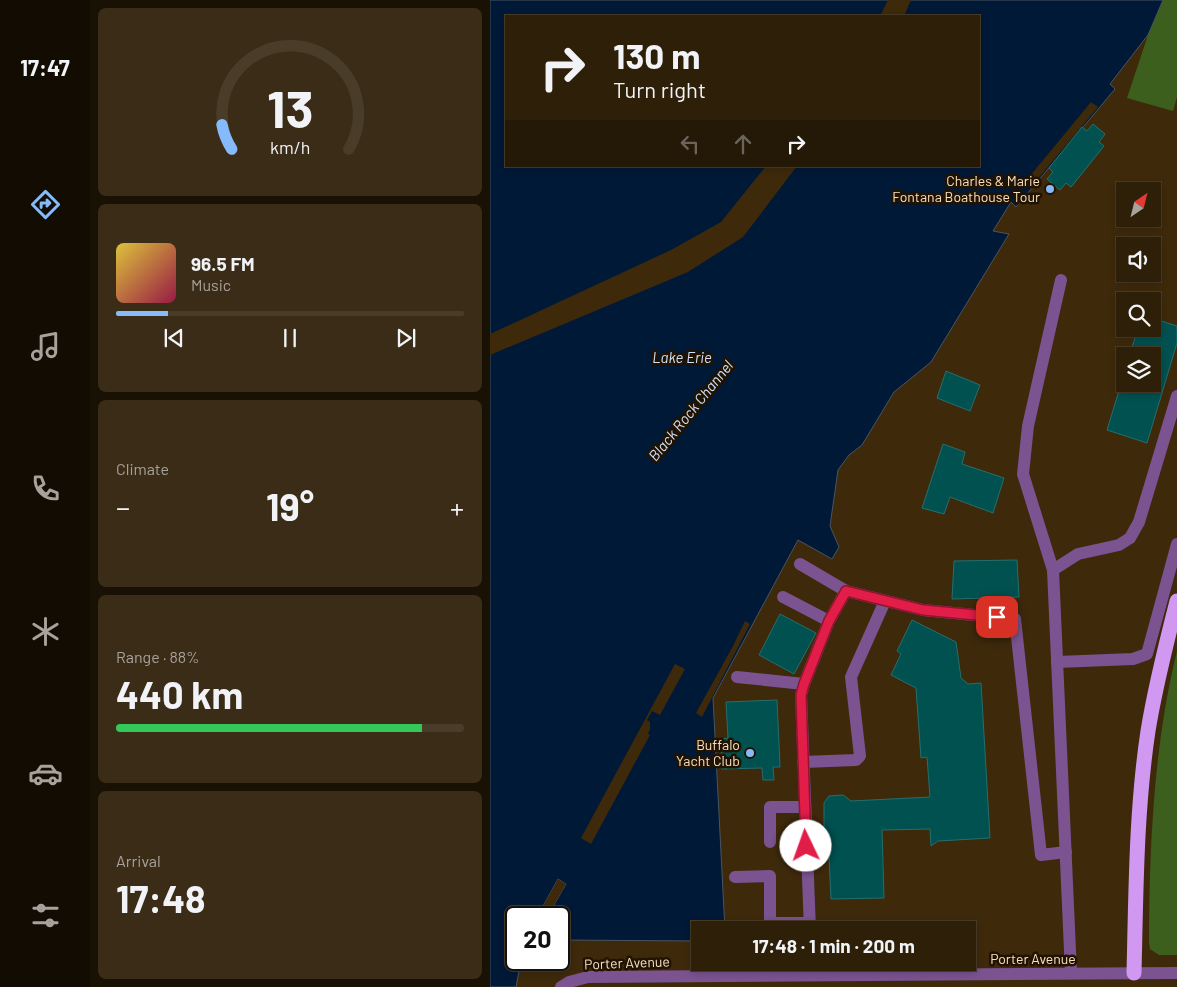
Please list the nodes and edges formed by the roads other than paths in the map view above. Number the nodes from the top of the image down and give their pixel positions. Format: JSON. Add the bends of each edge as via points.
{"nodes":[{"id":1,"x":1061,"y":280,"type":"dead end"},
{"id":2,"x":1177,"y":396,"type":"edge"},
{"id":3,"x":1177,"y":544,"type":"edge"},
{"id":4,"x":800,"y":564,"type":"dead end"},
{"id":5,"x":1053,"y":570,"type":"junction"},
{"id":6,"x":846,"y":591,"type":"junction"},
{"id":7,"x":782,"y":597,"type":"dead end"},
{"id":8,"x":884,"y":600,"type":"junction"},
{"id":9,"x":1177,"y":601,"type":"edge"},
{"id":10,"x":829,"y":621,"type":"junction"},
{"id":11,"x":1057,"y":662,"type":"junction"},
{"id":12,"x":737,"y":677,"type":"dead end"},
{"id":13,"x":804,"y":684,"type":"junction"},
{"id":14,"x":803,"y":762,"type":"junction"},
{"id":15,"x":805,"y":807,"type":"junction"},
{"id":16,"x":770,"y":842,"type":"dead end"},
{"id":17,"x":1066,"y":852,"type":"junction"},
{"id":18,"x":735,"y":877,"type":"dead end"},
{"id":19,"x":770,"y":921,"type":"edge"},
{"id":20,"x":810,"y":921,"type":"edge"},
{"id":21,"x":782,"y":971,"type":"edge"},
{"id":22,"x":830,"y":971,"type":"edge"},
{"id":23,"x":1134,"y":973,"type":"junction"},
{"id":24,"x":1177,"y":973,"type":"edge"},
{"id":25,"x":1071,"y":974,"type":"junction"},
{"id":26,"x":918,"y":981,"type":"edge"},
{"id":27,"x":972,"y":981,"type":"edge"},
{"id":28,"x":616,"y":982,"type":"edge"},
{"id":29,"x":561,"y":987,"type":"edge"}],
"edges":[{"from":1,"to":5,"type":"street","via":[[1028,426],[1023,474]]},
{"from":2,"to":5,"type":"street","via":[[1140,522],[1130,538],[1119,545],[1078,554]]},
{"from":3,"to":11,"type":"street","via":[[1147,654],[1133,659]]},
{"from":4,"to":6,"type":"street"},
{"from":5,"to":11,"type":"street"},
{"from":6,"to":8,"type":"street"},
{"from":6,"to":10,"type":"street"},
{"from":7,"to":10,"type":"street"},
{"from":8,"to":14,"type":"street","via":[[851,677],[860,756],[856,760]]},
{"from":8,"to":17,"type":"street","via":[[923,610],[1015,619],[1040,855]]},
{"from":9,"to":23,"type":"highway","via":[[1148,732],[1136,880]]},
{"from":10,"to":13,"type":"street"},
{"from":11,"to":17,"type":"street"},
{"from":12,"to":13,"type":"street"},
{"from":13,"to":14,"type":"street","via":[[801,695]]},
{"from":14,"to":15,"type":"street"},
{"from":15,"to":16,"type":"street","via":[[770,807]]},
{"from":15,"to":20,"type":"street"},
{"from":17,"to":25,"type":"street"},
{"from":18,"to":19,"type":"street","via":[[770,876]]},
{"from":21,"to":28,"type":"street","name":"Porter Avenue"},
{"from":22,"to":26,"type":"street","name":"Porter Avenue"},
{"from":23,"to":24,"type":"street","name":"Porter Avenue"},
{"from":23,"to":25,"type":"street","name":"Porter Avenue"},
{"from":25,"to":27,"type":"street","name":"Porter Avenue"},
{"from":26,"to":27,"type":"street","name":"Porter Avenue"},
{"from":28,"to":29,"type":"street","name":"Porter Avenue","via":[[588,977]]}]}
